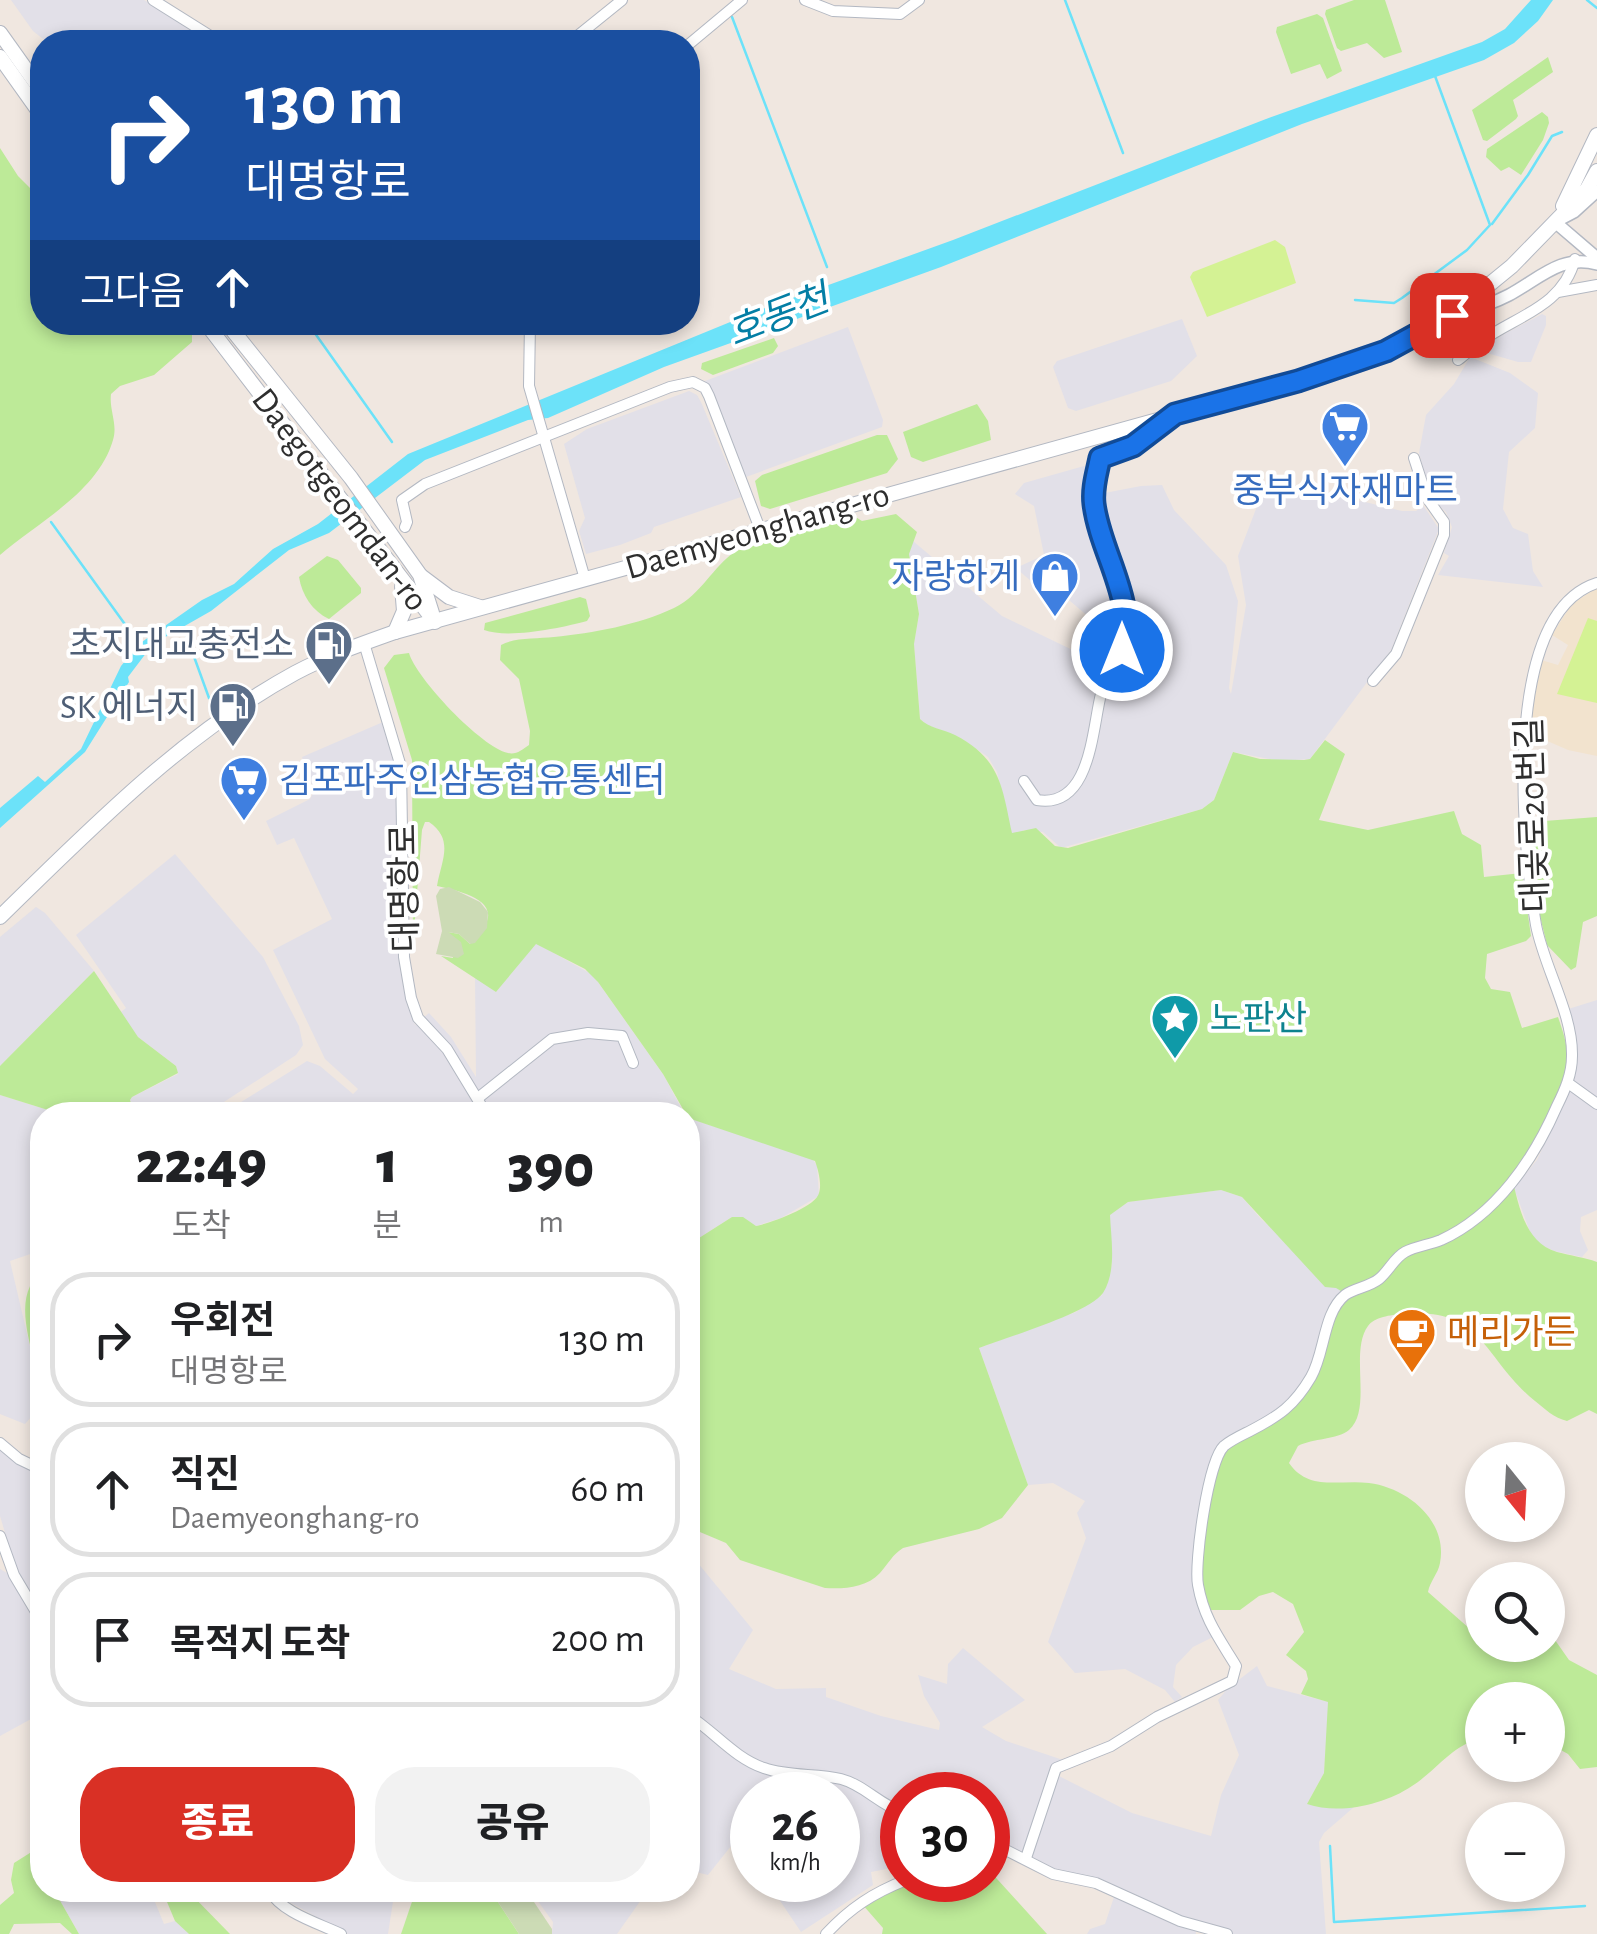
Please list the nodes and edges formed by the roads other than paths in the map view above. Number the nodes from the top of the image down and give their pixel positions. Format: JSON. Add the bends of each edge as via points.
{"nodes":[{"id":1,"x":153,"y":0,"type":"edge"},
{"id":2,"x":622,"y":0,"type":"edge"},
{"id":3,"x":742,"y":0,"type":"edge"},
{"id":4,"x":805,"y":0,"type":"edge"},
{"id":5,"x":919,"y":0,"type":"edge"},
{"id":6,"x":201,"y":30,"type":"edge"},
{"id":7,"x":585,"y":30,"type":"edge"},
{"id":8,"x":0,"y":33,"type":"edge"},
{"id":9,"x":700,"y":35,"type":"edge"},
{"id":10,"x":0,"y":57,"type":"edge"},
{"id":11,"x":30,"y":75,"type":"edge"},
{"id":12,"x":30,"y":99,"type":"edge"},
{"id":13,"x":1597,"y":135,"type":"edge"},
{"id":14,"x":1597,"y":171,"type":"edge"},
{"id":15,"x":1597,"y":191,"type":"edge"},
{"id":16,"x":1555,"y":222,"type":"junction"},
{"id":17,"x":1575,"y":260,"type":"junction"},
{"id":18,"x":1597,"y":261,"type":"edge"},
{"id":19,"x":1597,"y":285,"type":"edge"},
{"id":20,"x":1557,"y":292,"type":"junction"},
{"id":21,"x":1452,"y":315,"type":"junction"},
{"id":22,"x":214,"y":335,"type":"edge"},
{"id":23,"x":236,"y":335,"type":"edge"},
{"id":24,"x":530,"y":335,"type":"edge"},
{"id":25,"x":1458,"y":360,"type":"dead end"},
{"id":26,"x":1175,"y":414,"type":"junction"},
{"id":27,"x":541,"y":436,"type":"junction"},
{"id":28,"x":1414,"y":458,"type":"dead end"},
{"id":29,"x":405,"y":527,"type":"dead end"},
{"id":30,"x":760,"y":529,"type":"junction"},
{"id":31,"x":420,"y":576,"type":"junction"},
{"id":32,"x":585,"y":579,"type":"junction"},
{"id":33,"x":401,"y":581,"type":"junction"},
{"id":34,"x":1597,"y":582,"type":"edge"},
{"id":35,"x":485,"y":608,"type":"junction"},
{"id":36,"x":435,"y":622,"type":"junction"},
{"id":37,"x":394,"y":632,"type":"junction"},
{"id":38,"x":364,"y":643,"type":"junction"},
{"id":39,"x":1372,"y":681,"type":"dead end"},
{"id":40,"x":1024,"y":781,"type":"dead end"},
{"id":41,"x":0,"y":918,"type":"edge"},
{"id":42,"x":633,"y":1063,"type":"dead end"},
{"id":43,"x":1568,"y":1083,"type":"junction"},
{"id":44,"x":478,"y":1098,"type":"junction"},
{"id":45,"x":480,"y":1102,"type":"edge"},
{"id":46,"x":1597,"y":1104,"type":"edge"},
{"id":47,"x":0,"y":1443,"type":"edge"},
{"id":48,"x":30,"y":1463,"type":"edge"},
{"id":49,"x":0,"y":1536,"type":"edge"},
{"id":50,"x":30,"y":1602,"type":"edge"},
{"id":51,"x":700,"y":1723,"type":"edge"},
{"id":52,"x":880,"y":1801,"type":"edge"},
{"id":53,"x":1010,"y":1851,"type":"edge"},
{"id":54,"x":1026,"y":1858,"type":"junction"},
{"id":55,"x":880,"y":1891,"type":"edge"},
{"id":56,"x":278,"y":1902,"type":"edge"},
{"id":57,"x":1195,"y":1930,"type":"edge"},
{"id":58,"x":341,"y":1934,"type":"edge"},
{"id":59,"x":826,"y":1934,"type":"edge"},
{"id":60,"x":1227,"y":1934,"type":"edge"}],
"edges":[{"from":1,"to":6,"type":"street"},
{"from":2,"to":7,"type":"street"},
{"from":3,"to":9,"type":"street"},
{"from":4,"to":5,"type":"street","via":[[833,11],[900,14]]},
{"from":8,"to":11,"type":"main road"},
{"from":10,"to":12,"type":"main road"},
{"from":13,"to":16,"type":"main road","name":"Daemyeonghang-ro"},
{"from":14,"to":16,"type":"main road","name":"Daemyeonghang-ro"},
{"from":15,"to":16,"type":"street"},
{"from":16,"to":18,"type":"street"},
{"from":16,"to":21,"type":"main road","name":"Daemyeonghang-ro"},
{"from":17,"to":18,"type":"street"},
{"from":17,"to":20,"type":"street"},
{"from":17,"to":21,"type":"street","via":[[1486,306]]},
{"from":19,"to":20,"type":"street"},
{"from":20,"to":25,"type":"street"},
{"from":21,"to":26,"type":"main road","name":"Daemyeonghang-ro","via":[[1386,351]]},
{"from":22,"to":33,"type":"main road","name":"Daegotgeomdan-ro"},
{"from":23,"to":31,"type":"main road","name":"Daegotgeomdan-ro"},
{"from":24,"to":27,"type":"street","via":[[531,393]]},
{"from":26,"to":30,"type":"main road","name":"Daemyeonghang-ro"},
{"from":26,"to":40,"type":"street","via":[[1133,446],[1100,458],[1094,509],[1121,595],[1124,642],[1102,690],[1094,740],[1077,782],[1043,802]]},
{"from":27,"to":29,"type":"street","via":[[408,494],[402,500]]},
{"from":27,"to":30,"type":"street","via":[[670,387],[700,384]]},
{"from":27,"to":32,"type":"street"},
{"from":28,"to":39,"type":"street","via":[[1444,535],[1396,654]]},
{"from":30,"to":32,"type":"main road","name":"Daemyeonghang-ro"},
{"from":31,"to":35,"type":"main road","via":[[448,597]]},
{"from":31,"to":36,"type":"main road","name":"Daegotgeomdan-ro"},
{"from":32,"to":35,"type":"main road","name":"Daemyeonghang-ro"},
{"from":33,"to":36,"type":"main road","name":"Daegotgeomdan-ro"},
{"from":33,"to":37,"type":"main road","via":[[404,611]]},
{"from":34,"to":43,"type":"street","name":"대곶로20번길","via":[[1558,610],[1527,701],[1524,810],[1531,890],[1572,1049]]},
{"from":35,"to":36,"type":"main road","name":"Daemyeonghang-ro"},
{"from":36,"to":37,"type":"main road","name":"Daemyeonghang-ro"},
{"from":37,"to":38,"type":"main road","name":"Daemyeonghang-ro"},
{"from":38,"to":41,"type":"main road","name":"Daemyeonghang-ro","via":[[295,674],[206,733],[98,821]]},
{"from":38,"to":44,"type":"street","name":"대명항로","via":[[401,767],[411,998],[418,1018],[448,1049]]},
{"from":42,"to":44,"type":"street","via":[[616,1034],[560,1036]]},
{"from":43,"to":46,"type":"street"},
{"from":43,"to":54,"type":"street","name":"대곶로20번길","via":[[1537,1149],[1514,1180],[1452,1233],[1404,1252],[1376,1281],[1346,1294],[1334,1308],[1311,1377],[1286,1412],[1224,1446],[1206,1504],[1197,1582],[1212,1632],[1236,1666],[1232,1681],[1056,1768]]},
{"from":44,"to":45,"type":"street","name":"대명항로"},
{"from":47,"to":48,"type":"street"},
{"from":49,"to":50,"type":"street"},
{"from":51,"to":52,"type":"street","via":[[762,1768],[842,1779]]},
{"from":53,"to":54,"type":"street"},
{"from":54,"to":57,"type":"street"},
{"from":55,"to":59,"type":"street"},
{"from":56,"to":58,"type":"street"},
{"from":57,"to":60,"type":"street"}]}
